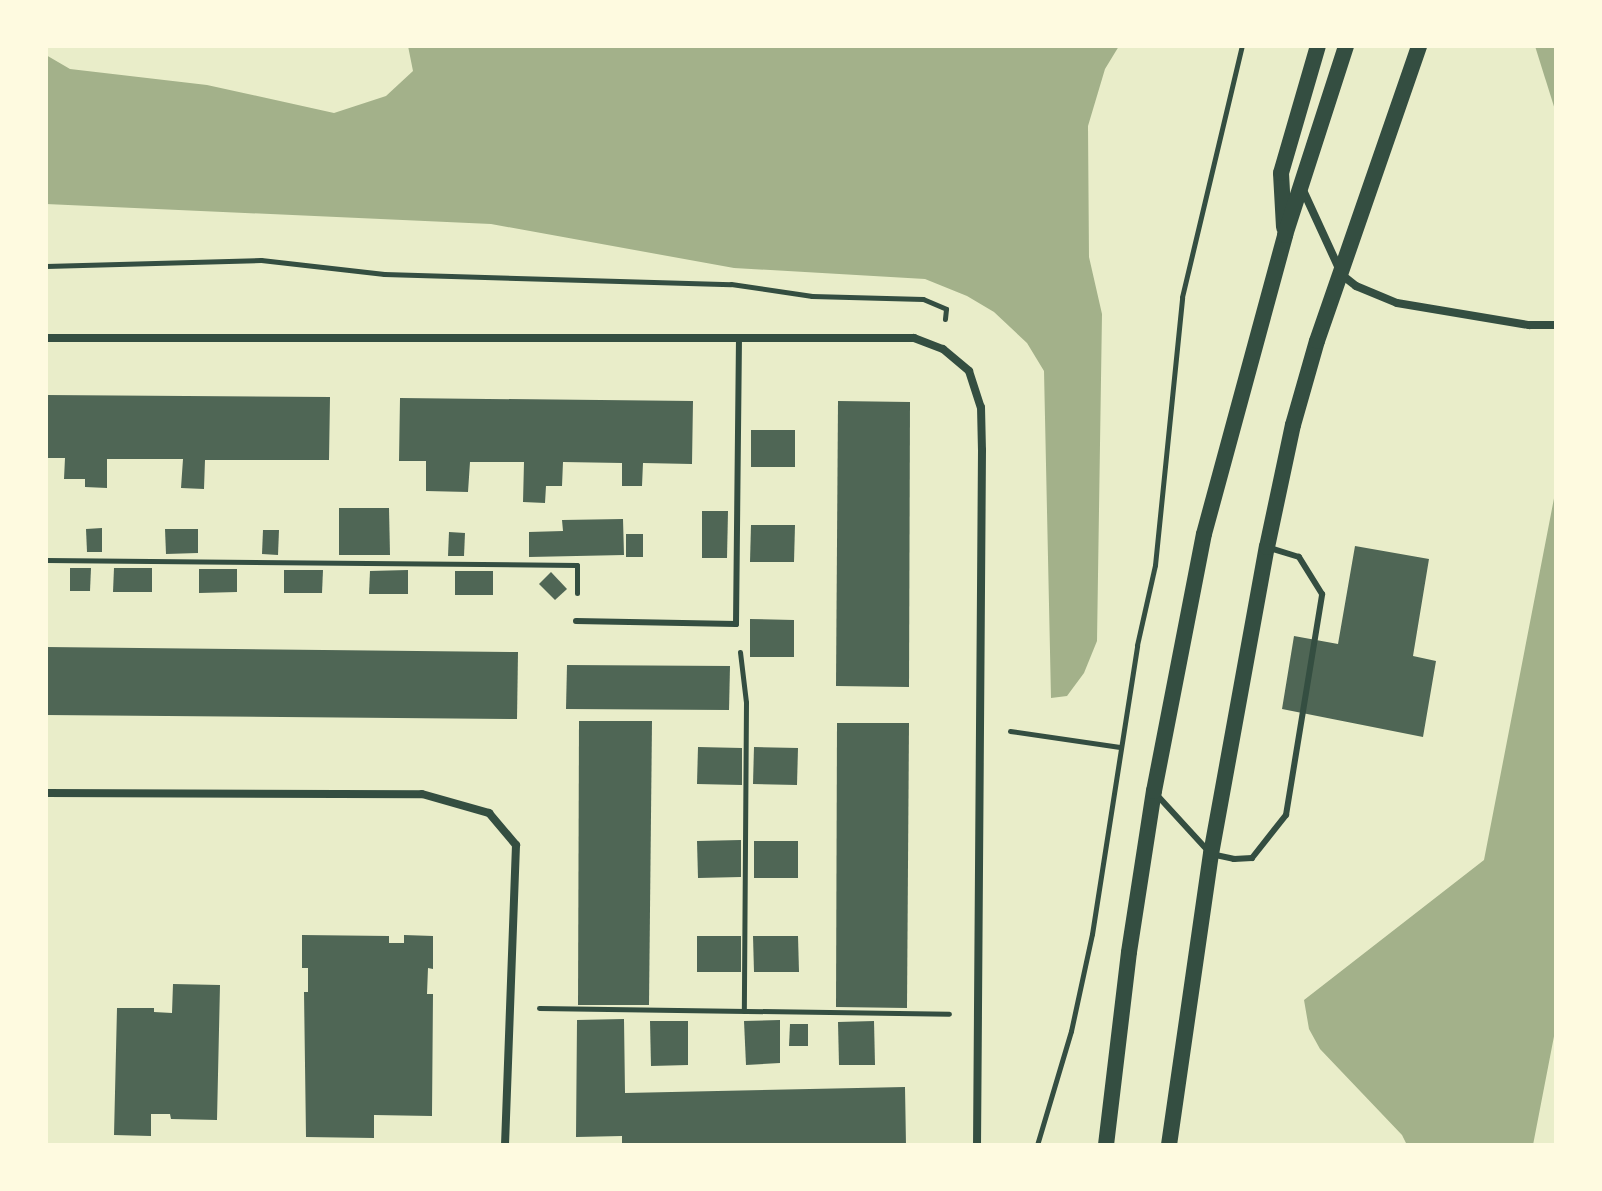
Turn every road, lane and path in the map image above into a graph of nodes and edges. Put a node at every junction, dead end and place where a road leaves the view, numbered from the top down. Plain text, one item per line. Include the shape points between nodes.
1 (1242, 46) edge
2 (1318, 46) edge
3 (1346, 46) edge
4 (1419, 46) edge
5 (1302, 186) junction
6 (1285, 235) junction
7 (46, 266) edge
8 (1342, 275) junction
9 (1556, 325) edge
10 (46, 338) edge
11 (739, 338) junction
12 (943, 349) junction
13 (1267, 547) junction
14 (46, 560) edge
15 (576, 621) joint
16 (736, 624) junction
17 (981, 727) junction
18 (1120, 747) junction
19 (1154, 791) junction
20 (46, 793) edge
21 (1211, 854) junction
22 (510, 1008) junction
23 (744, 1011) junction
24 (978, 1015) junction
25 (505, 1145) edge
26 (977, 1145) edge
27 (1037, 1145) edge
28 (1106, 1145) edge
29 (1169, 1145) edge

1 - 18 path via 1182,297 1155,565
2 - 6 main road via 1281,173
3 - 5 main road
4 - 8 main road
5 - 6 main road
5 - 8 street
6 - 19 main road via 1204,534
7 - 12 path via 261,260 384,274 731,284 812,296 923,299 946,309
8 - 9 street via 1397,303
8 - 13 main road via 1307,369
10 - 11 street
11 - 12 street via 914,338
11 - 16 lane
12 - 17 street via 969,371 981,407
13 - 21 main road
13 - 21 lane via 1299,557 1322,594 1286,815 1252,858
14 - 15 path via 577,565
15 - 16 lane
16 - 23 path via 746,702
17 - 18 path
17 - 24 street
18 - 27 path via 1092,934 1071,1031
19 - 21 lane
19 - 28 main road
20 - 22 street via 422,794 489,813 516,845
21 - 29 main road
22 - 23 path
22 - 25 street
23 - 24 path
24 - 26 street

